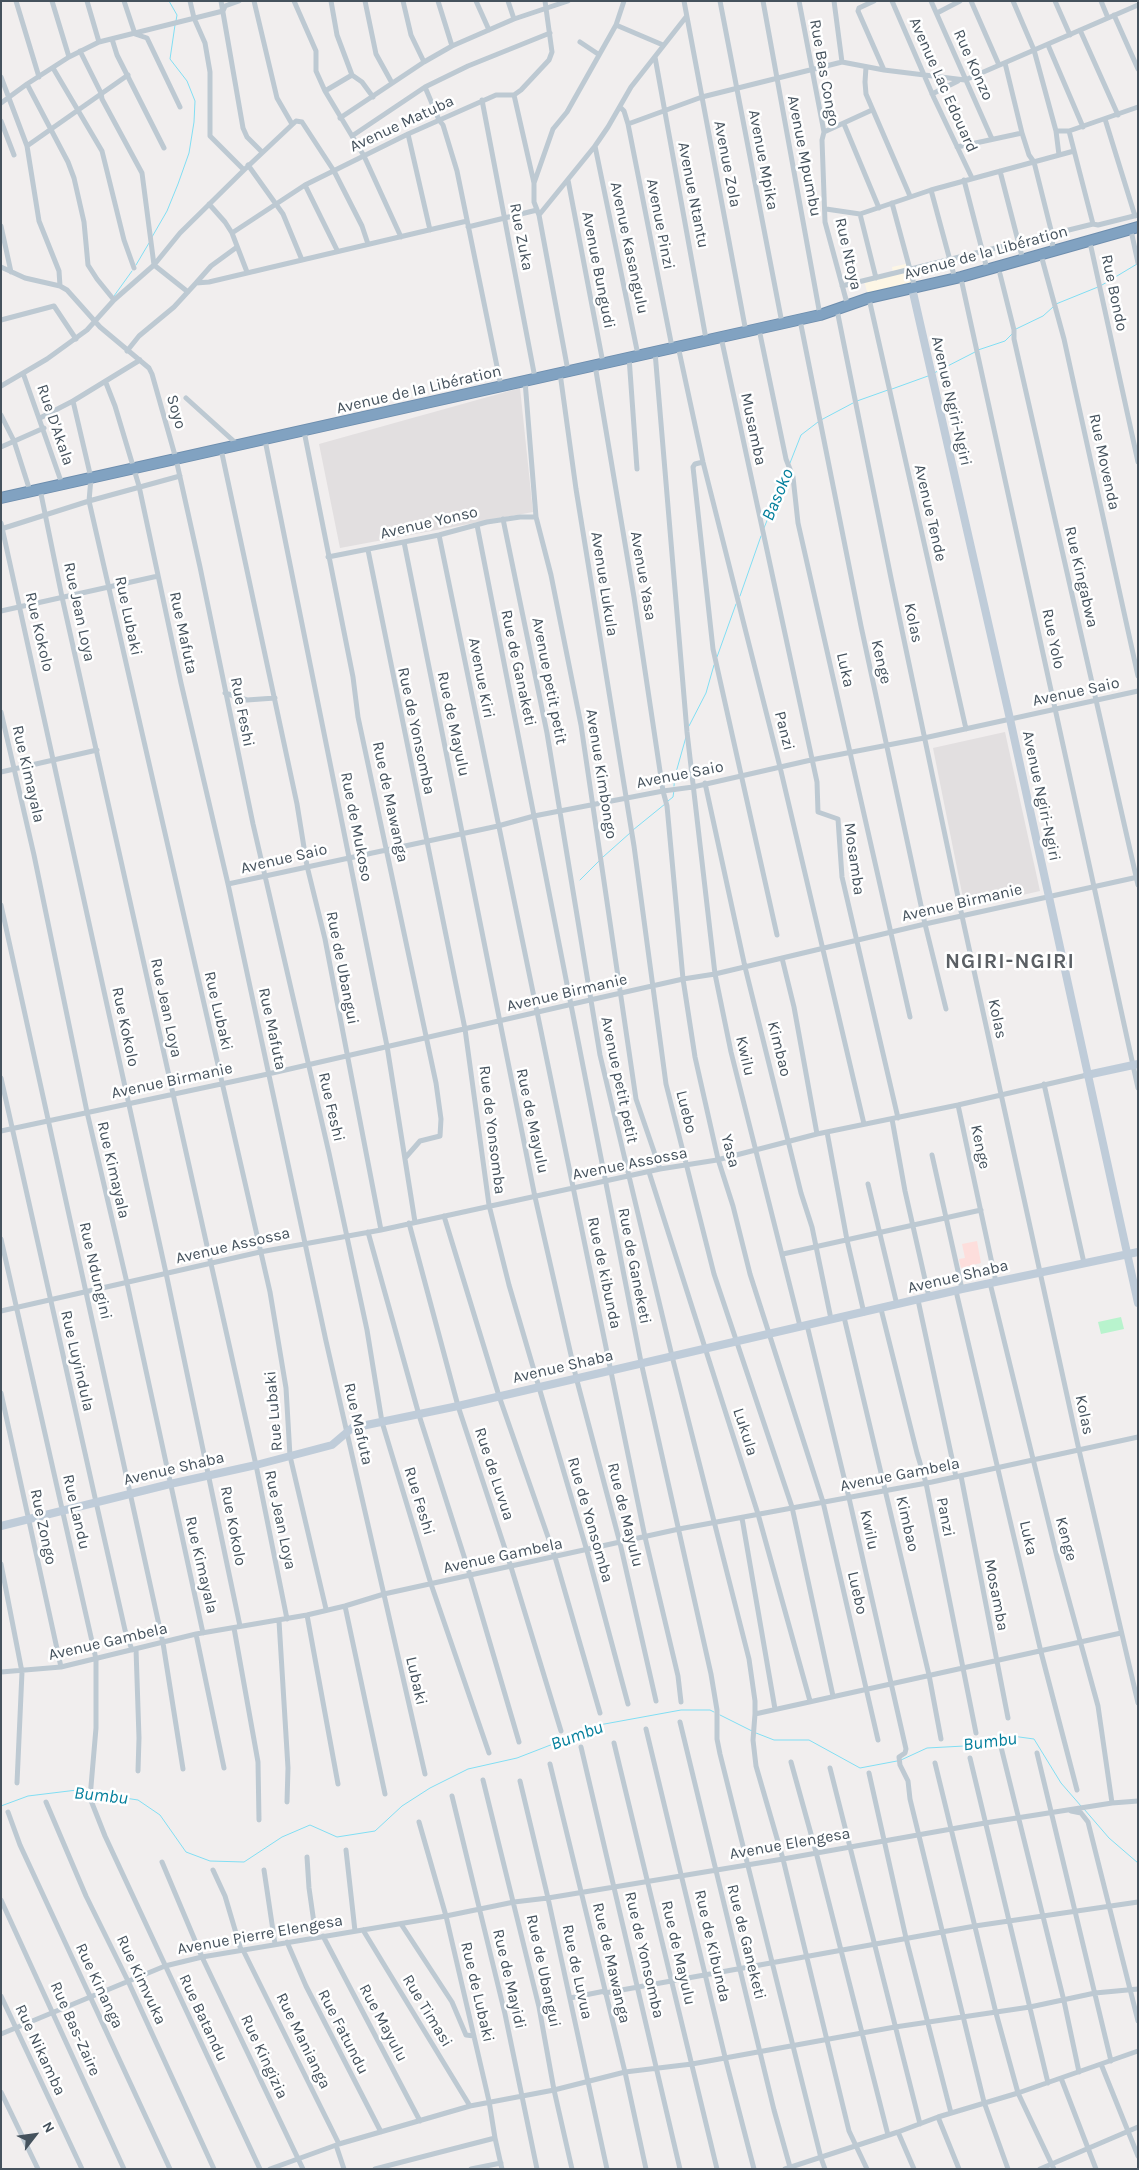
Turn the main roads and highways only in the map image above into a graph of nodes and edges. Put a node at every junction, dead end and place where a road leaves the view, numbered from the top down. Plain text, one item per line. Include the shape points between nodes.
1 (1136, 232) edge
2 (1042, 258) junction
3 (959, 281) junction
4 (913, 290) junction
5 (844, 308) junction
6 (1, 498) edge

1 - 2 highway, Avenue de la Libération
1 - 2 highway, Avenue de la Libération via 1053,252
2 - 3 highway, Avenue de la Libération via 1023,260
2 - 3 highway, Avenue de la Libération via 1000,274
3 - 4 highway, Avenue de la Libération
4 - 5 highway, Avenue de la Libération
4 - 5 highway, Avenue de la Libération
5 - 6 highway, Avenue de la Libération

